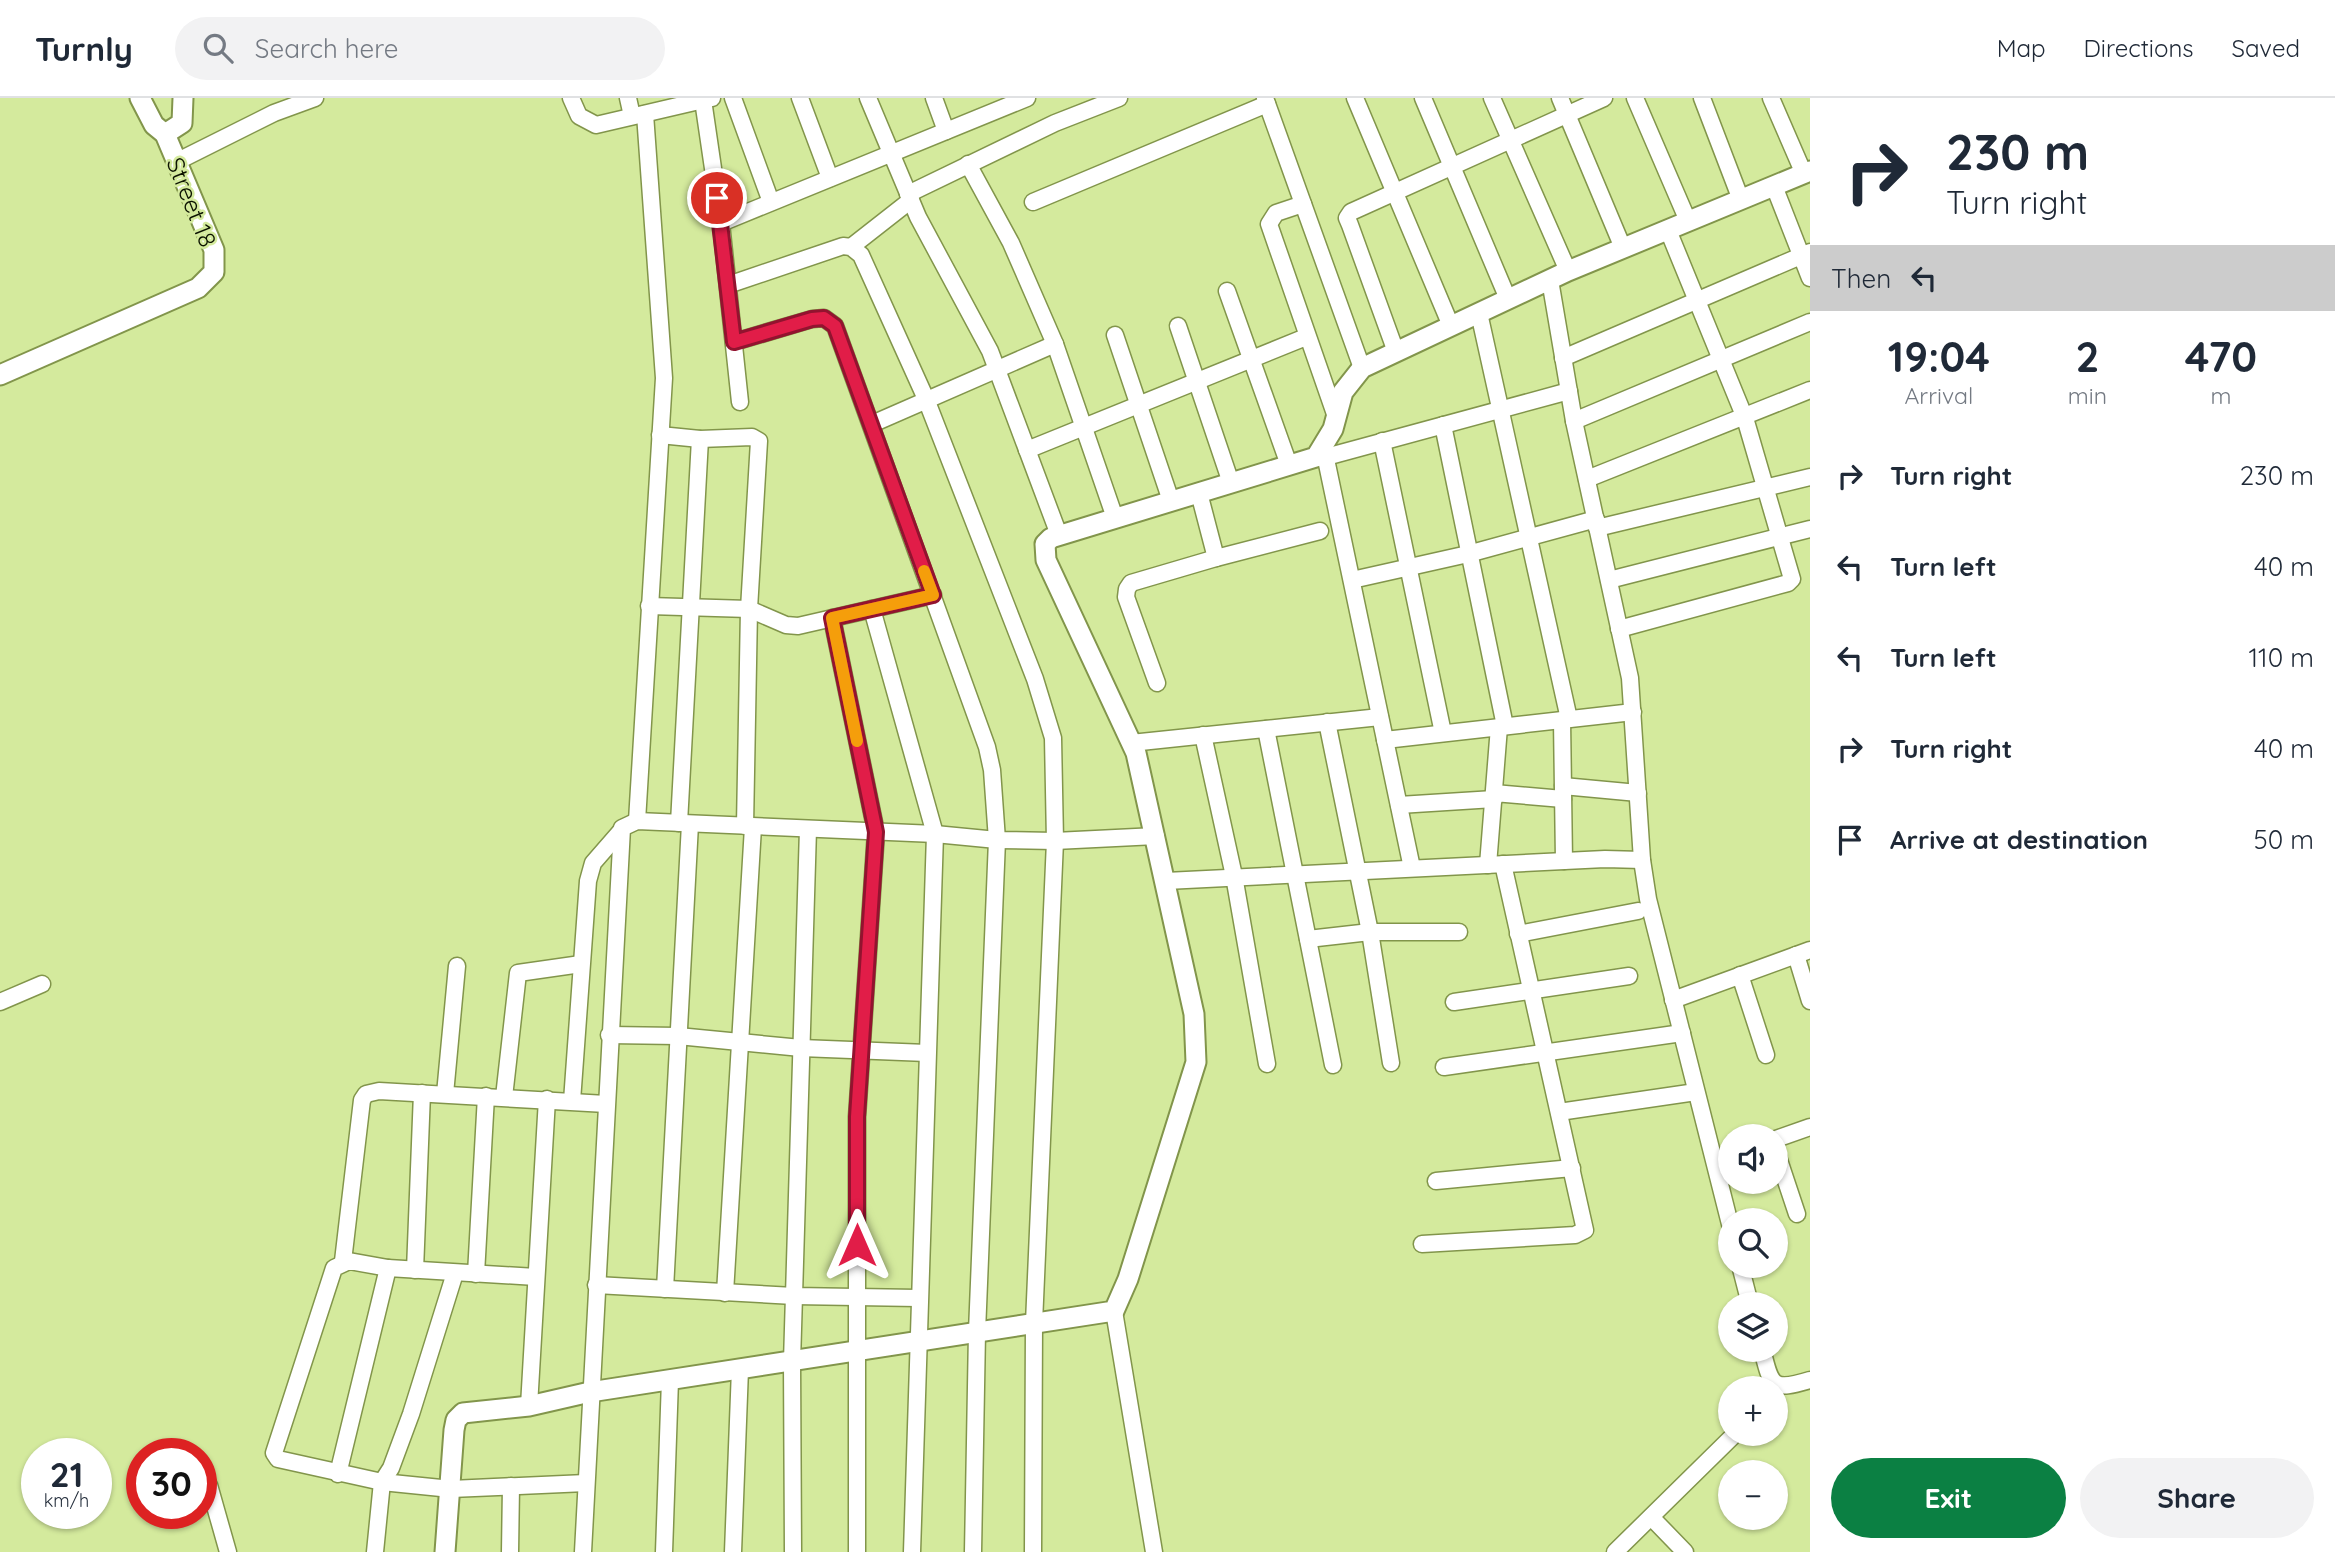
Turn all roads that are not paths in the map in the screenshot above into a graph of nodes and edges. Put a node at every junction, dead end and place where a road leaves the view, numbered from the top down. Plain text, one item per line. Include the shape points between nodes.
1 (139, 98) edge
2 (183, 98) edge
3 (315, 98) edge
4 (571, 98) edge
5 (628, 98) edge
6 (733, 98) edge
7 (800, 98) edge
8 (868, 98) edge
9 (934, 98) edge
10 (1027, 98) edge
11 (1119, 98) edge
12 (1355, 98) edge
13 (1423, 98) edge
14 (1492, 98) edge
15 (1560, 98) edge
16 (1604, 98) edge
17 (1635, 98) edge
18 (1702, 98) edge
19 (1771, 98) edge
20 (698, 100) edge
21 (1266, 101) edge
22 (999, 103) edge
23 (271, 106) edge
24 (1567, 114) junction
25 (639, 115) junction
26 (946, 131) junction
27 (165, 134) junction
28 (1511, 140) junction
29 (891, 153) junction
30 (176, 162) junction
31 (968, 164) junction
32 (1453, 166) junction
33 (1807, 172) edge
34 (830, 178) junction
35 (1773, 186) junction
36 (1395, 192) junction
37 (910, 197) junction
38 (1741, 200) junction
39 (771, 202) junction
40 (1033, 202) dead end
41 (1303, 204) junction
42 (1688, 222) junction
43 (721, 223) junction
44 (1668, 230) junction
45 (851, 247) junction
46 (1623, 248) junction
47 (1806, 254) edge
48 (1568, 271) junction
49 (1810, 278) edge
50 (1550, 279) junction
51 (728, 285) junction
52 (1227, 291) dead end
53 (1508, 299) junction
54 (1696, 301) junction
55 (1479, 313) junction
56 (1810, 322) edge
57 (1178, 326) dead end
58 (1451, 326) junction
59 (1115, 335) dead end
60 (1306, 337) junction
61 (734, 342) junction
62 (1055, 344) junction
63 (1396, 352) junction
64 (1563, 358) junction
65 (1251, 359) junction
66 (1720, 359) junction
67 (1362, 368) junction
68 (996, 369) junction
69 (0, 375) edge
70 (1197, 382) junction
71 (1810, 390) edge
72 (1569, 391) junction
73 (926, 399) junction
74 (740, 402) dead end
75 (1139, 405) junction
76 (1502, 409) junction
77 (1336, 417) junction
78 (1745, 418) junction
79 (1574, 421) junction
80 (872, 424) junction
81 (1443, 425) junction
82 (1085, 427) junction
83 (660, 435) junction
84 (700, 439) junction
85 (1382, 441) junction
86 (1027, 450) junction
87 (1325, 451) junction
88 (1289, 465) junction
89 (1810, 477) edge
90 (1587, 480) junction
91 (1231, 483) junction
92 (1766, 489) junction
93 (1199, 493) junction
94 (1171, 502) junction
95 (1115, 519) junction
96 (1597, 524) junction
97 (1810, 529) edge
98 (1320, 531) dead end
99 (1059, 536) junction
100 (1529, 536) junction
101 (1781, 537) junction
102 (1468, 554) junction
103 (1216, 558) junction
104 (1409, 568) junction
105 (1352, 580) junction
106 (1609, 580) junction
107 (933, 595) junction
108 (649, 606) junction
109 (692, 608) junction
110 (872, 609) junction
111 (749, 610) junction
112 (832, 618) junction
113 (1619, 629) junction
114 (1157, 683) dead end
115 (1633, 712) junction
116 (1380, 717) junction
117 (1566, 719) junction
118 (1327, 722) junction
119 (1502, 727) junction
120 (1266, 729) junction
121 (1443, 733) junction
122 (1203, 735) junction
123 (1385, 740) junction
124 (1131, 743) junction
125 (1563, 792) junction
126 (1638, 793) junction
127 (1494, 796) junction
128 (1399, 805) junction
129 (637, 821) junction
130 (684, 824) junction
131 (749, 826) junction
132 (808, 829) junction
133 (620, 832) junction
134 (876, 832) junction
135 (935, 834) junction
136 (1156, 836) junction
137 (997, 840) junction
138 (1055, 841) junction
139 (1642, 860) junction
140 (1564, 861) junction
141 (1496, 864) junction
142 (1412, 867) junction
143 (1358, 870) junction
144 (1296, 872) junction
145 (1234, 876) junction
146 (1166, 881) junction
147 (1638, 911) dead end
148 (1370, 932) junction
149 (1460, 932) dead end
150 (1518, 934) junction
151 (1308, 939) junction
152 (1803, 952) edge
153 (582, 964) junction
154 (457, 966) dead end
155 (1629, 975) dead end
156 (1740, 975) junction
157 (42, 984) dead end
158 (1530, 989) junction
159 (1673, 1000) junction
160 (0, 1002) edge
161 (1454, 1002) dead end
162 (1810, 1002) edge
163 (1682, 1033) junction
164 (609, 1035) junction
165 (678, 1036) junction
166 (740, 1042) junction
167 (801, 1048) junction
168 (861, 1049) junction
169 (927, 1052) junction
170 (1545, 1053) junction
171 (1766, 1055) dead end
172 (1391, 1063) dead end
173 (1267, 1064) dead end
174 (1333, 1065) dead end
175 (1444, 1067) dead end
176 (1696, 1092) junction
177 (422, 1093) junction
178 (445, 1094) junction
179 (486, 1096) junction
180 (504, 1097) junction
181 (547, 1099) junction
182 (572, 1101) junction
183 (606, 1104) junction
184 (1559, 1112) junction
185 (1810, 1127) edge
186 (1788, 1135) edge
187 (1718, 1160) edge
188 (1714, 1161) junction
189 (1572, 1168) junction
190 (1436, 1181) dead end
191 (1788, 1187) edge
192 (1726, 1208) edge
193 (1797, 1214) dead end
194 (1422, 1244) dead end
195 (343, 1261) junction
196 (387, 1268) junction
197 (415, 1270) junction
198 (455, 1273) junction
199 (475, 1274) junction
200 (536, 1277) junction
201 (596, 1285) junction
202 (665, 1289) junction
203 (725, 1293) junction
204 (794, 1296) junction
205 (857, 1296) junction
206 (918, 1298) junction
207 (1114, 1311) junction
208 (1034, 1323) junction
209 (977, 1332) junction
210 (916, 1342) junction
211 (857, 1351) junction
212 (792, 1362) junction
213 (740, 1369) junction
214 (670, 1380) junction
215 (1810, 1380) edge
216 (1788, 1387) edge
217 (590, 1392) junction
218 (529, 1406) junction
219 (1723, 1446) edge
220 (338, 1474) junction
221 (382, 1482) junction
222 (586, 1483) junction
223 (511, 1486) junction
224 (451, 1489) junction
225 (217, 1513) edge
226 (1651, 1517) junction
227 (228, 1552) edge
228 (375, 1552) edge
229 (445, 1552) edge
230 (510, 1552) edge
231 (583, 1552) edge
232 (664, 1552) edge
233 (733, 1552) edge
234 (793, 1552) edge
235 (857, 1552) edge
236 (912, 1552) edge
237 (973, 1552) edge
238 (1033, 1552) edge
239 (1154, 1552) edge
240 (1615, 1552) edge
241 (1685, 1552) edge

1 - 27 street, Street 18 via 154,125
2 - 27 street, Street 18 via 182,123
3 - 23 street
4 - 25 street via 579,116 596,125
5 - 25 street
6 - 39 street
7 - 34 street
8 - 29 street
9 - 26 street
10 - 22 street
11 - 31 street
12 - 36 street
13 - 32 street
14 - 28 street
15 - 24 street
16 - 24 street
17 - 42 street
18 - 38 street
19 - 33 street
20 - 25 street
20 - 43 street
21 - 40 street
21 - 41 street
22 - 26 street
23 - 30 street
24 - 28 street
24 - 46 street
25 - 83 street via 664,378
26 - 29 street
27 - 30 street, Street 18
28 - 32 street
28 - 48 street
29 - 34 street
29 - 37 street
30 - 69 street, Street 18 via 214,250 214,272 198,288
31 - 37 street
31 - 62 street via 1011,243
32 - 36 street
32 - 53 street
33 - 35 street
34 - 39 street
35 - 38 street
35 - 47 street
36 - 58 street
36 - 63 street via 1350,212 1348,218
37 - 45 street
37 - 68 street
38 - 42 street
39 - 43 street
41 - 60 street via 1276,213 1269,224
41 - 67 street
42 - 44 street
43 - 51 street
44 - 46 street
44 - 54 street
45 - 51 street
45 - 73 street via 861,255
46 - 48 street
47 - 49 street
47 - 54 street
48 - 50 street
50 - 53 street
50 - 64 street
51 - 61 street
52 - 65 street
53 - 55 street
54 - 64 street
54 - 66 street
55 - 58 street
55 - 76 street
56 - 66 street
57 - 70 street
58 - 63 street
59 - 75 street
60 - 65 street
60 - 77 street
61 - 74 street
61 - 80 street via 812,319 830,320
62 - 68 street
62 - 82 street
63 - 67 street
64 - 72 street
65 - 70 street
65 - 88 street
66 - 78 street
66 - 79 street
67 - 77 street via 1343,392
68 - 73 street
68 - 86 street
70 - 75 street
70 - 91 street
71 - 78 street
72 - 76 street
72 - 79 street
73 - 80 street
73 - 138 street via 1035,679 1053,738
75 - 82 street
75 - 94 street
76 - 81 street
76 - 100 street
77 - 87 street
78 - 90 street
78 - 92 street
79 - 90 street
80 - 107 street
81 - 85 street
81 - 102 street
82 - 86 street
82 - 95 street
83 - 84 street
83 - 108 street
84 - 109 street
84 - 111 street via 752,437 759,441
85 - 87 street
85 - 104 street
86 - 99 street
87 - 88 street
87 - 105 street
88 - 91 street
89 - 92 street
90 - 96 street
91 - 93 street
92 - 96 street
92 - 101 street
93 - 94 street
93 - 103 street
94 - 95 street
95 - 99 street
96 - 100 street
96 - 106 street
97 - 101 street
98 - 103 street
99 - 124 street via 1045,544 1044,552
100 - 102 street
100 - 117 street
101 - 106 street
101 - 113 street via 1792,573 1788,583
102 - 104 street
102 - 119 street
103 - 114 street via 1131,583 1126,589
104 - 105 street
104 - 121 street
105 - 116 street
106 - 113 street
107 - 110 street
107 - 137 street via 987,747
108 - 109 street
108 - 129 street
109 - 111 street
109 - 130 street
110 - 112 street
110 - 135 street
111 - 112 street via 791,626
111 - 131 street
112 - 134 street
113 - 115 street
115 - 117 street
115 - 126 street
116 - 118 street
116 - 123 street
117 - 119 street
117 - 125 street
118 - 120 street
118 - 143 street
119 - 121 street
119 - 127 street
120 - 122 street
120 - 144 street
121 - 123 street
122 - 124 street
122 - 145 street
123 - 128 street
124 - 136 street
125 - 126 street
125 - 127 street
125 - 140 street
126 - 139 street
127 - 128 street
127 - 141 street
128 - 142 street
129 - 130 street
129 - 133 street
130 - 131 street
130 - 165 street
131 - 132 street
131 - 166 street
132 - 134 street
132 - 167 street
133 - 153 street via 589,872
133 - 164 street
134 - 135 street
134 - 168 street
135 - 137 street
135 - 169 street
136 - 138 street
136 - 146 street
137 - 138 street
137 - 209 street
138 - 208 street
139 - 140 street
139 - 159 street
140 - 141 street
141 - 142 street
141 - 150 street
142 - 143 street
143 - 144 street
143 - 148 street
144 - 145 street
144 - 151 street
145 - 146 street
145 - 173 street
146 - 207 street via 1194,1014 1196,1062
147 - 150 street
148 - 149 street
148 - 151 street
148 - 172 street
150 - 158 street
151 - 174 street
152 - 156 street
152 - 162 street
153 - 180 street via 518,973
153 - 182 street
154 - 178 street
155 - 158 street
156 - 159 street
156 - 171 street
157 - 160 street
158 - 161 street
158 - 170 street
159 - 163 street
163 - 170 street
163 - 176 street
164 - 165 street
164 - 183 street
165 - 166 street
165 - 202 street
166 - 167 street
166 - 203 street
167 - 168 street
167 - 204 street
168 - 169 street
168 - 205 street
169 - 206 street
170 - 175 street
170 - 184 street
176 - 184 street
176 - 188 street
177 - 178 street
177 - 195 street via 372,1092 362,1100
177 - 197 street
178 - 179 street
179 - 180 street
179 - 199 street
180 - 181 street
181 - 182 street
181 - 200 street
182 - 183 street
183 - 201 street
184 - 189 street
185 - 186 street
187 - 188 street
188 - 192 street
189 - 190 street
189 - 194 street via 1585,1225 1582,1234
191 - 193 street
195 - 196 street
195 - 220 street via 334,1268 273,1449 278,1459
196 - 197 street
196 - 220 street
197 - 198 street
198 - 199 street
198 - 221 street via 411,1414
199 - 200 street
200 - 218 street
201 - 202 street
201 - 217 street
202 - 203 street
203 - 204 street
204 - 205 street
204 - 212 street
205 - 206 street
205 - 211 street
206 - 210 street
207 - 208 street
207 - 239 street
208 - 209 street
208 - 238 street
209 - 210 street
209 - 237 street
210 - 211 street
210 - 236 street
211 - 212 street
211 - 235 street
212 - 213 street
212 - 234 street
213 - 214 street
213 - 233 street
214 - 217 street
214 - 232 street
215 - 216 street
217 - 218 street
217 - 222 street
218 - 224 street via 463,1413 456,1420
219 - 226 street
220 - 221 street
221 - 224 street
221 - 228 street
222 - 223 street
222 - 231 street
223 - 224 street
223 - 230 street
224 - 229 street
225 - 227 street
226 - 240 street
226 - 241 street

